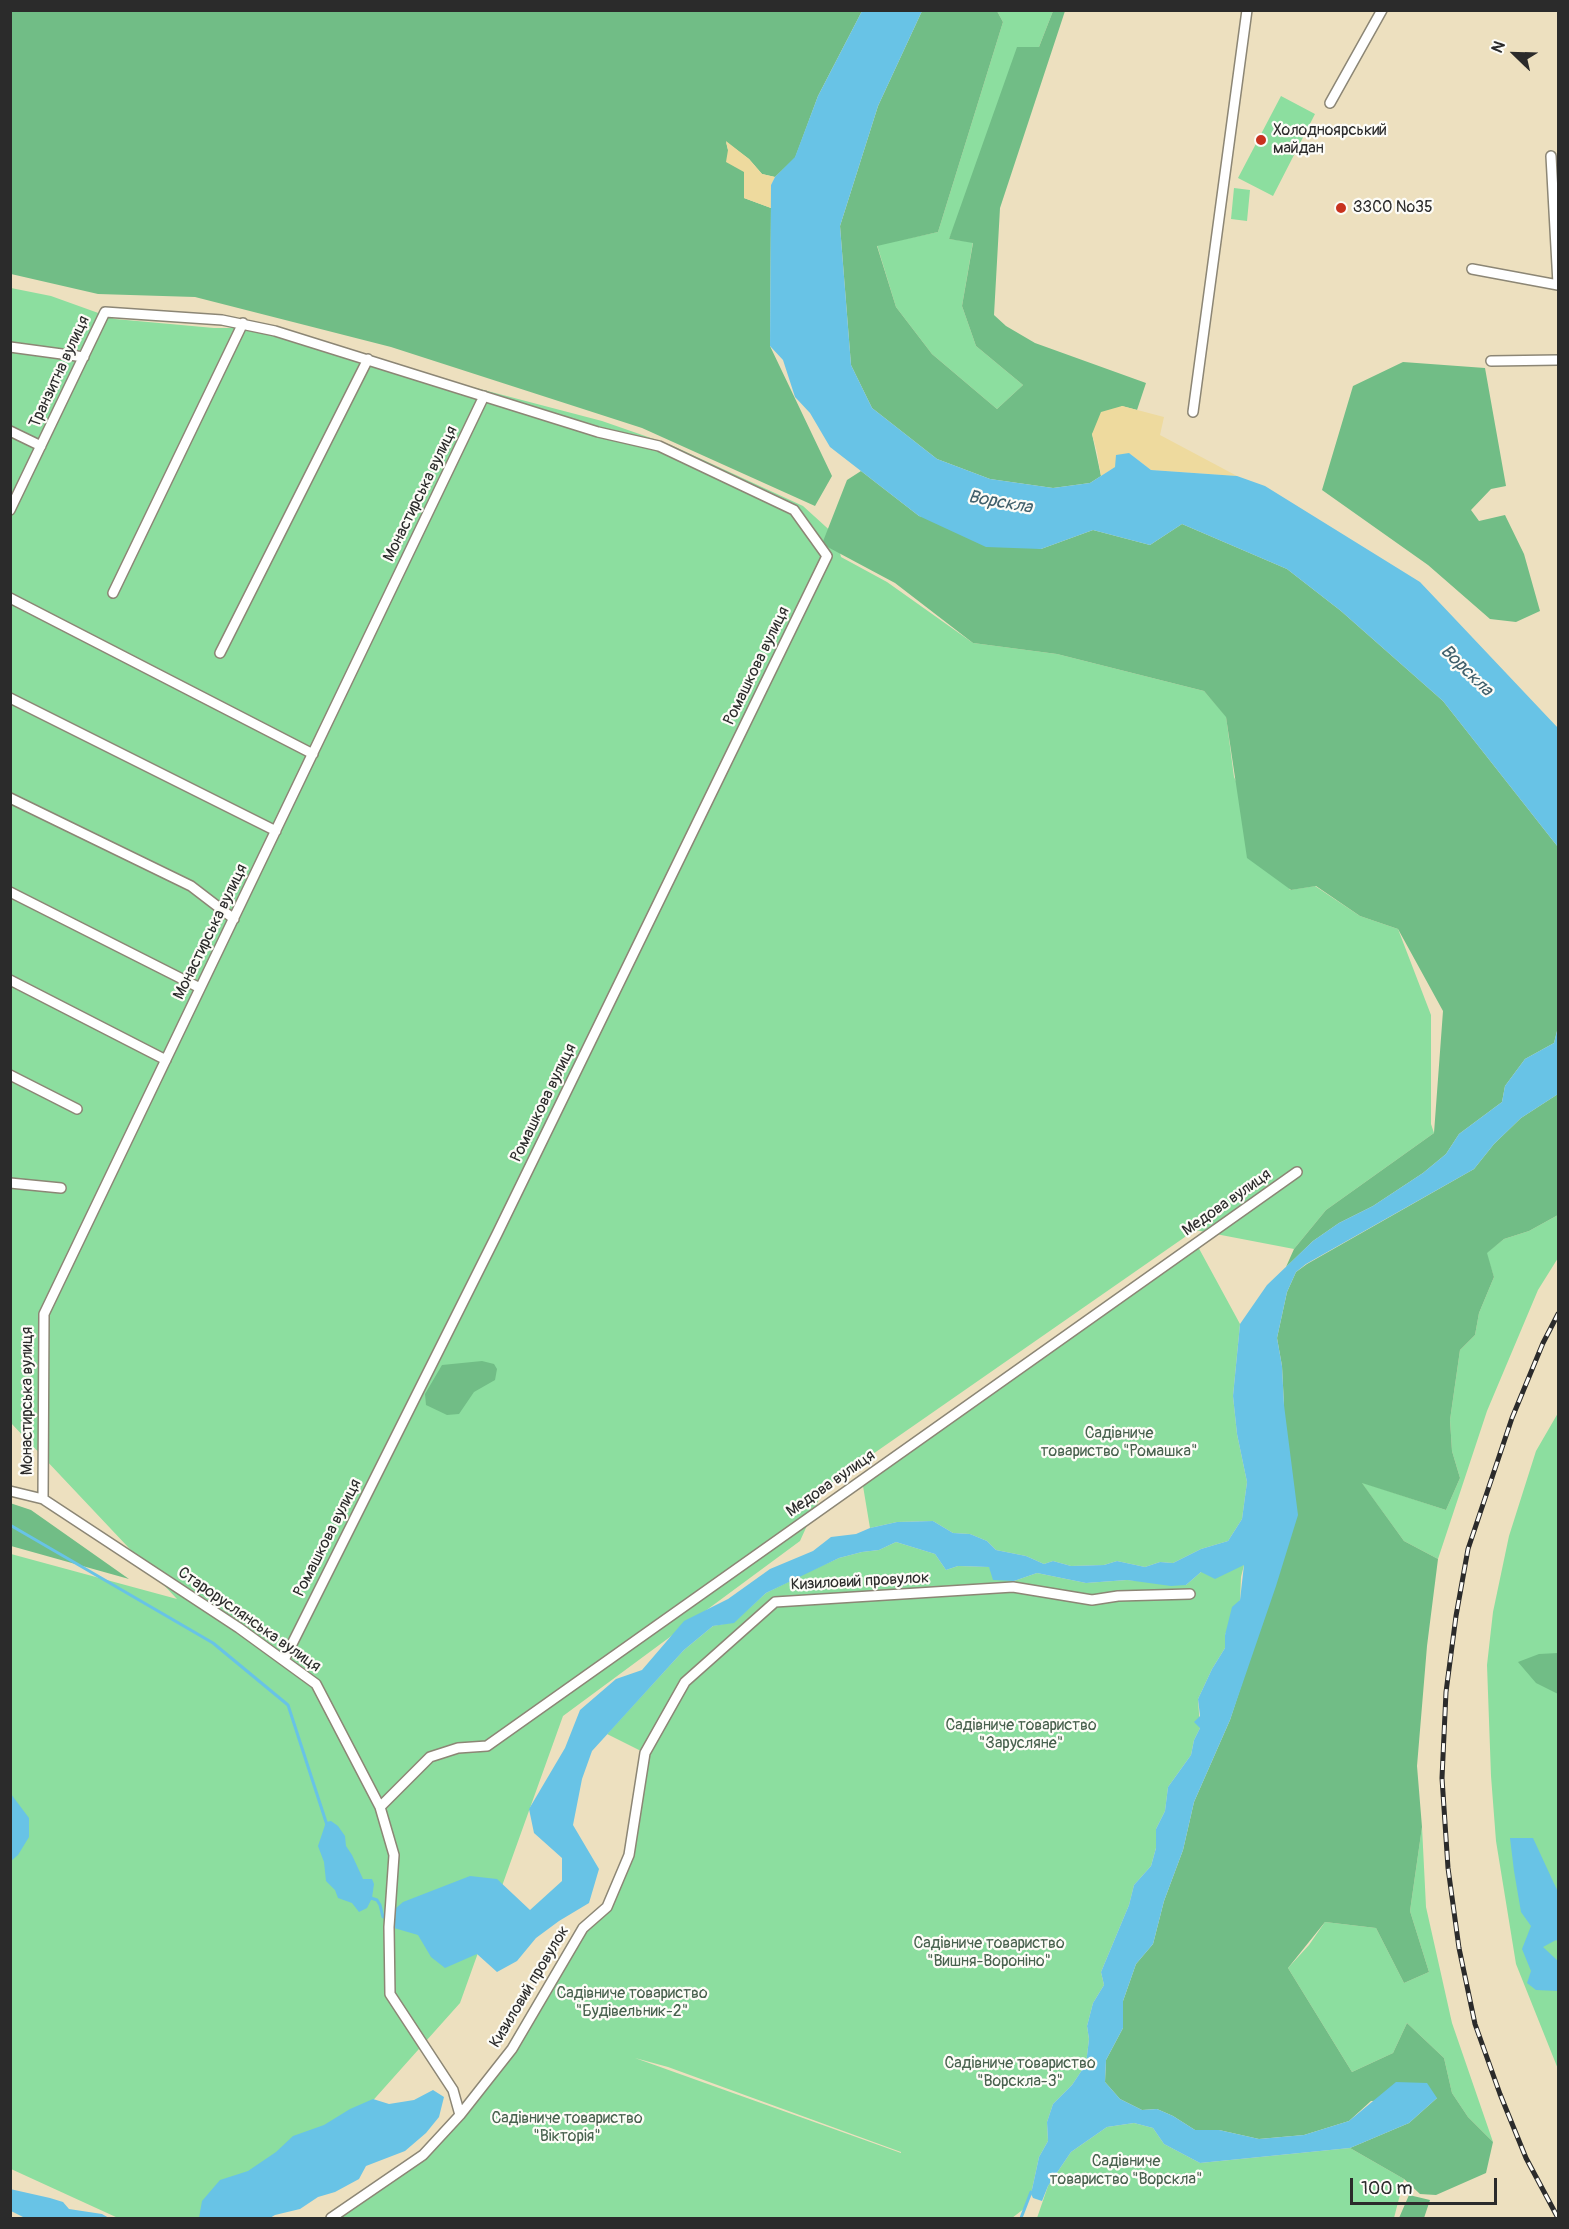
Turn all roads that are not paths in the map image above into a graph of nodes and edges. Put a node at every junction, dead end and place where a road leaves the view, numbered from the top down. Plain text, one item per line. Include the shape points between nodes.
1 (1247, 10) edge
2 (1382, 10) edge
3 (1330, 103) dead end
4 (1551, 156) dead end
5 (1472, 269) dead end
6 (1558, 284) edge
7 (243, 323) junction
8 (10, 346) edge
9 (84, 357) junction
10 (368, 359) junction
11 (1558, 360) edge
12 (1491, 361) dead end
13 (484, 396) junction
14 (1193, 412) dead end
15 (10, 431) edge
16 (41, 446) junction
17 (10, 510) edge
18 (113, 593) dead end
19 (10, 598) edge
20 (220, 653) dead end
21 (10, 698) edge
22 (313, 754) junction
23 (10, 798) edge
24 (276, 831) junction
25 (10, 892) edge
26 (234, 919) junction
27 (10, 980) edge
28 (200, 988) junction
29 (166, 1060) junction
30 (10, 1075) edge
31 (77, 1109) dead end
32 (1297, 1172) dead end
33 (10, 1183) edge
34 (61, 1188) dead end
35 (10, 1491) edge
36 (43, 1499) junction
37 (1190, 1594) dead end
38 (284, 1660) junction
39 (380, 1807) junction
40 (460, 2115) junction
41 (332, 2218) edge

1 - 14 street
2 - 3 street
4 - 6 street
5 - 6 street
7 - 9 street, Транзитна вулиця via 105,312
7 - 10 street
7 - 18 street
8 - 9 street
9 - 16 street, Транзитна вулиця
10 - 13 street
10 - 20 street
11 - 12 street
13 - 22 street, Монастирська вулиця
13 - 38 street, Ромашкова вулиця via 670,451 794,510 827,556 497,1234
15 - 16 street
16 - 17 street, Транзитна вулиця
19 - 22 street
21 - 24 street
22 - 24 street, Монастирська вулиця
23 - 26 street via 191,886
24 - 26 street, Монастирська вулиця
25 - 28 street
26 - 28 street, Монастирська вулиця
27 - 29 street
28 - 29 street, Монастирська вулиця
29 - 36 street, Монастирська вулиця via 44,1314
30 - 31 street
32 - 39 street, Медова вулиця via 487,1746 458,1748 430,1757
33 - 34 street
35 - 36 street, Староруслянська вулиця
36 - 38 street, Староруслянська вулиця
37 - 40 street, Кизиловий провулок via 1092,1600 1013,1587 775,1602 685,1682 645,1753 629,1855 607,1906 583,1928 512,2049
38 - 39 street, Староруслянська вулиця via 316,1684
39 - 40 street, Староруслянська вулиця via 394,1855 390,1994 453,2090
40 - 41 street, Кизиловий провулок via 423,2156

